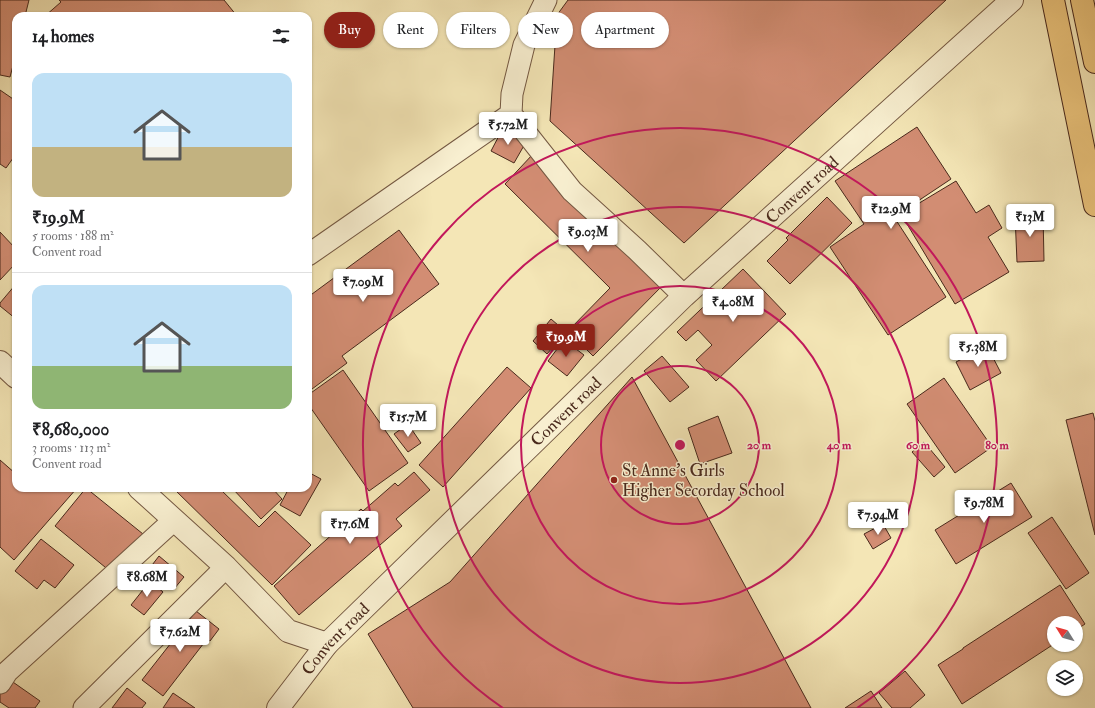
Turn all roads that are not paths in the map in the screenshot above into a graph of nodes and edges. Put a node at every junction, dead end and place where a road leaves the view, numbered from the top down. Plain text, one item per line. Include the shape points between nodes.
1 (546, 0) edge
2 (1012, 0) edge
3 (1053, 0) edge
4 (1082, 0) edge
5 (1095, 62) edge
6 (511, 114) junction
7 (1095, 205) edge
8 (312, 252) edge
9 (684, 296) junction
10 (0, 362) edge
11 (12, 373) edge
12 (143, 492) edge
13 (174, 520) junction
14 (226, 567) junction
15 (327, 644) junction
16 (0, 683) edge
17 (84, 708) edge
18 (278, 708) edge

1 - 6 street via 524,45 512,94
2 - 9 street, Convent road
3 - 7 main road
4 - 5 main road
6 - 8 street
6 - 9 street via 572,191
9 - 15 street, Convent road
10 - 11 street
12 - 13 street
13 - 14 street
13 - 16 street via 7,672
14 - 15 street via 288,631
14 - 17 street
15 - 18 street, Convent road

